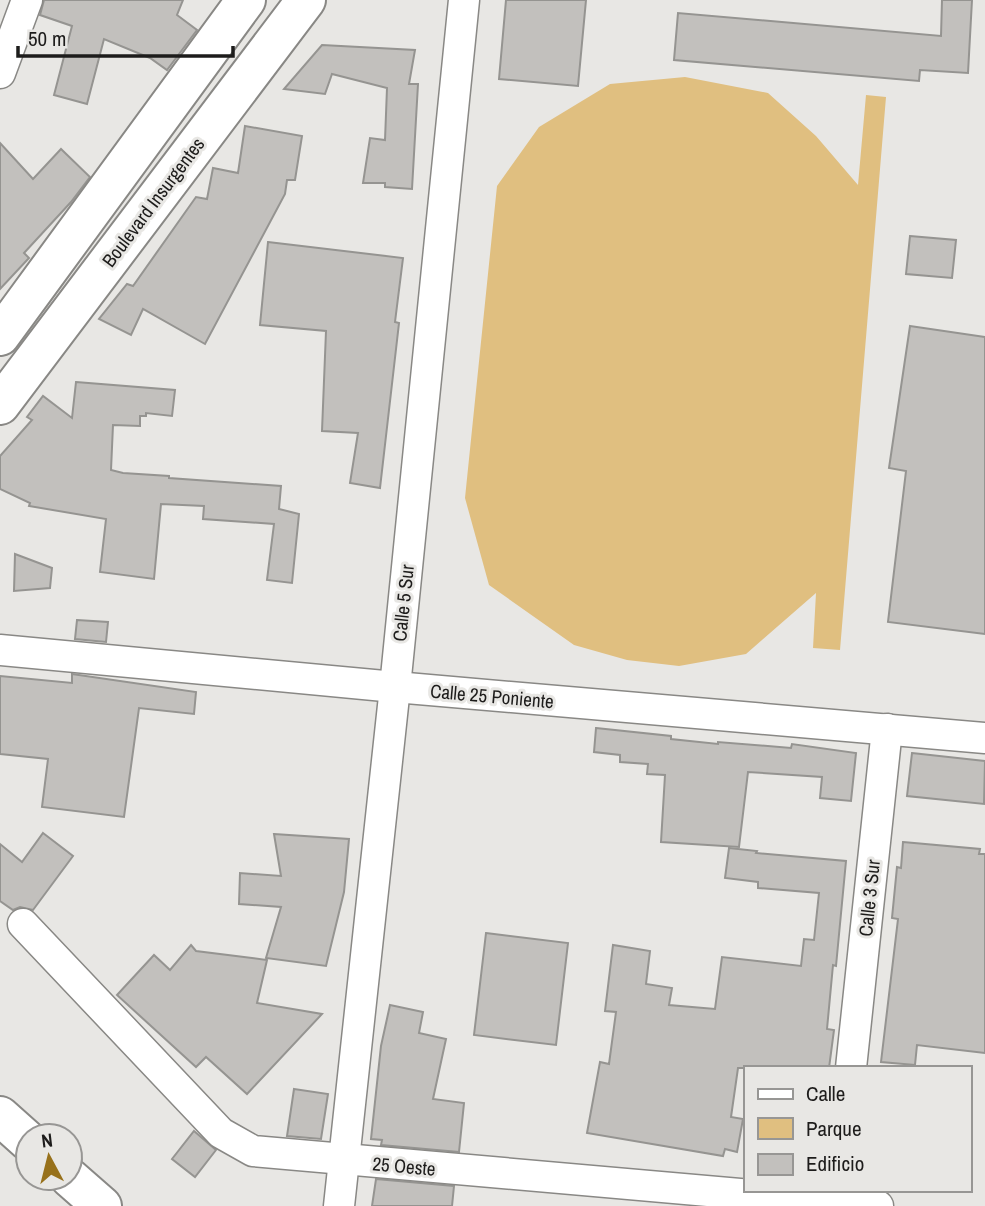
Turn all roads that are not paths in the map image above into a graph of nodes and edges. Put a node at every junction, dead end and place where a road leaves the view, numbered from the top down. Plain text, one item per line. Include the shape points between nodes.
1 (27, 0) edge
2 (246, 0) edge
3 (306, 0) edge
4 (464, 0) edge
5 (0, 73) edge
6 (0, 336) edge
7 (0, 405) edge
8 (0, 650) edge
9 (395, 687) junction
10 (887, 729) junction
11 (985, 738) edge
12 (23, 924) dead end
13 (851, 1066) edge
14 (0, 1116) edge
15 (14, 1128) edge
16 (342, 1160) junction
17 (84, 1190) edge
18 (744, 1192) edge
19 (748, 1192) edge
20 (837, 1199) edge
21 (102, 1206) edge
22 (339, 1206) edge
23 (878, 1206) edge

1 - 5 street
2 - 6 main road
3 - 7 main road, Boulevard Insurgentes
4 - 9 street, Calle 5 Sur
8 - 9 street, Calle 25 Poniente
9 - 10 street, Calle 25 Poniente
9 - 16 street, Calle 5 Sur
10 - 11 street, Calle 25 Poniente
10 - 13 street, Calle 3 Sur
12 - 16 street, 25 Oeste via 221,1133 253,1151
14 - 15 main road
16 - 18 street, 25 Oeste
16 - 22 street, Calle 5 Sur
17 - 21 main road
19 - 20 street, 25 Oeste
20 - 23 street, 25 Oeste

